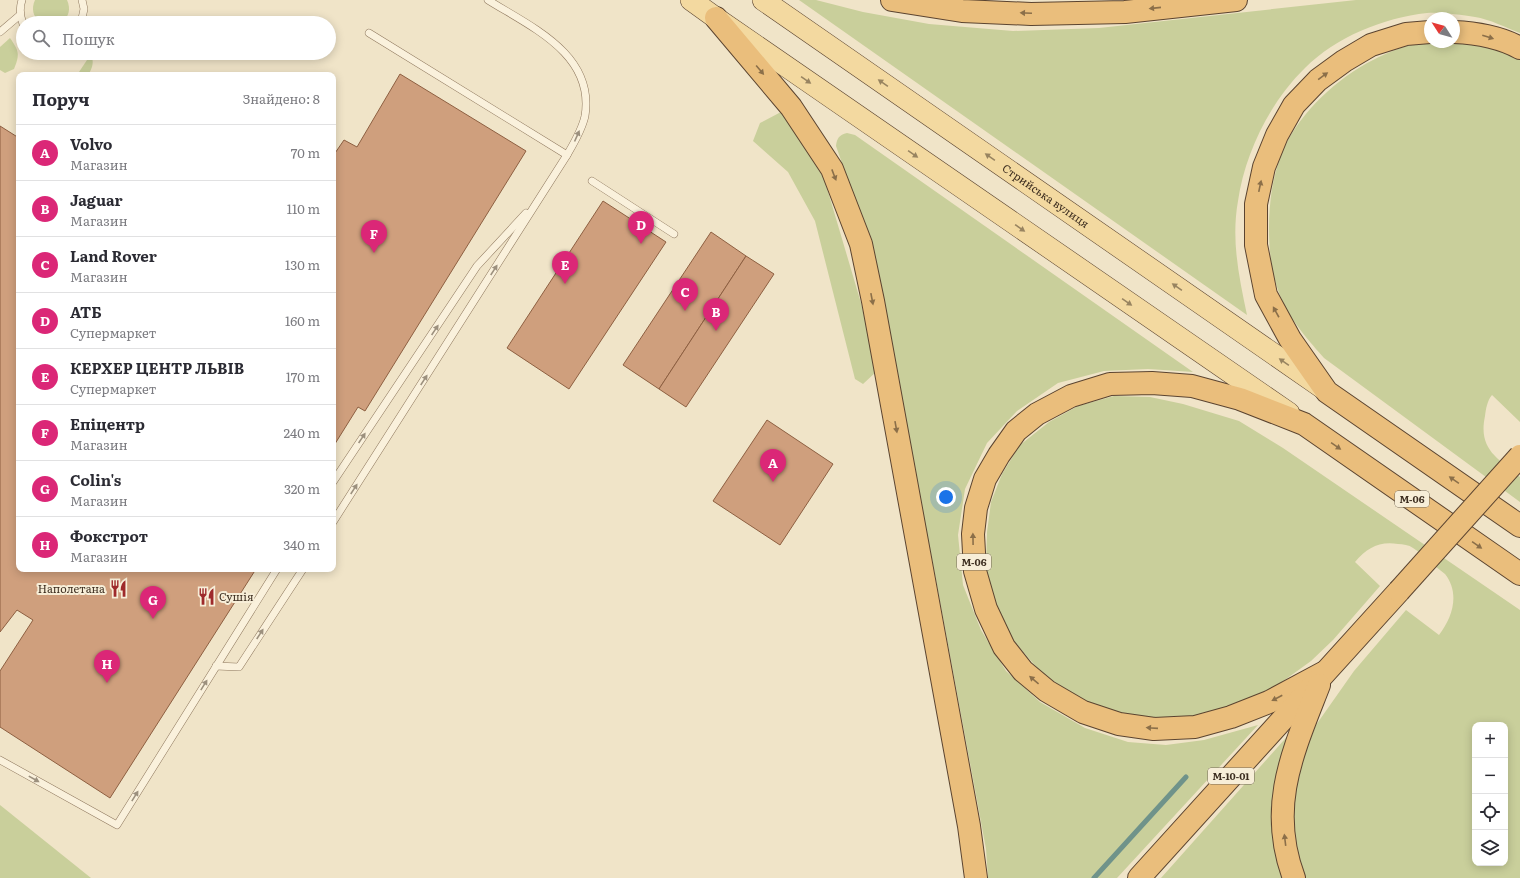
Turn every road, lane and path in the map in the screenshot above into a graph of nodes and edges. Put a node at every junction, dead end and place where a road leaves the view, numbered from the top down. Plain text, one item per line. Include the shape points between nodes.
1 (22, 0) edge
2 (83, 0) edge
3 (488, 0) edge
4 (692, 0) edge
5 (763, 0) edge
6 (892, 0) edge
7 (1236, 0) edge
8 (20, 15) edge
9 (82, 16) edge
10 (16, 18) edge
11 (716, 18) junction
12 (0, 32) edge
13 (1424, 32) edge
14 (1460, 32) edge
15 (369, 33) dead end
16 (1520, 48) edge
17 (567, 155) junction
18 (592, 181) dead end
19 (540, 198) junction
20 (674, 234) dead end
21 (1328, 392) junction
22 (1304, 424) junction
23 (1520, 456) edge
24 (336, 478) edge
25 (336, 517) edge
26 (1520, 526) edge
27 (275, 572) edge
28 (301, 572) edge
29 (1520, 574) edge
30 (216, 666) junction
31 (1323, 673) junction
32 (0, 760) edge
33 (976, 878) edge
34 (1139, 878) edge
35 (1294, 878) edge

1 - 8 lane
2 - 9 lane
17 -> 3 lane via 578,137 585,116 585,94 579,73 568,55 553,41
4 - 11 main road
21 -> 5 main road, Стрийська вулиця
7 -> 6 highway via 1125,12 1031,14 962,11
10 - 12 lane
11 -> 22 main road
11 -> 33 highway via 791,107 832,169 861,244 970,826
21 -> 13 highway via 1290,340 1266,295 1256,245 1256,204 1264,167 1276,134 1294,105 1318,80 1371,46 1406,34
14 -> 16 highway via 1477,33
15 - 17 lane
17 - 19 lane
18 - 20 lane
24 -> 19 lane via 477,266
25 -> 19 lane
26 -> 21 highway
22 -> 29 highway, М-06
31 -> 22 highway, М-06 via 1269,702 1195,727 1154,729 1119,724 1083,712 1047,691 1024,671 1004,647 986,609 975,571 973,534 976,508 985,479 1016,431 1037,414 1071,396 1110,384 1152,383 1192,386 1240,399
23 - 31 highway, М-06, bridge
27 - 30 lane
30 -> 28 lane via 239,667
32 -> 30 lane via 117,826
31 - 34 highway, М-10-01
35 -> 31 highway via 1285,844 1282,818 1284,786 1293,750

